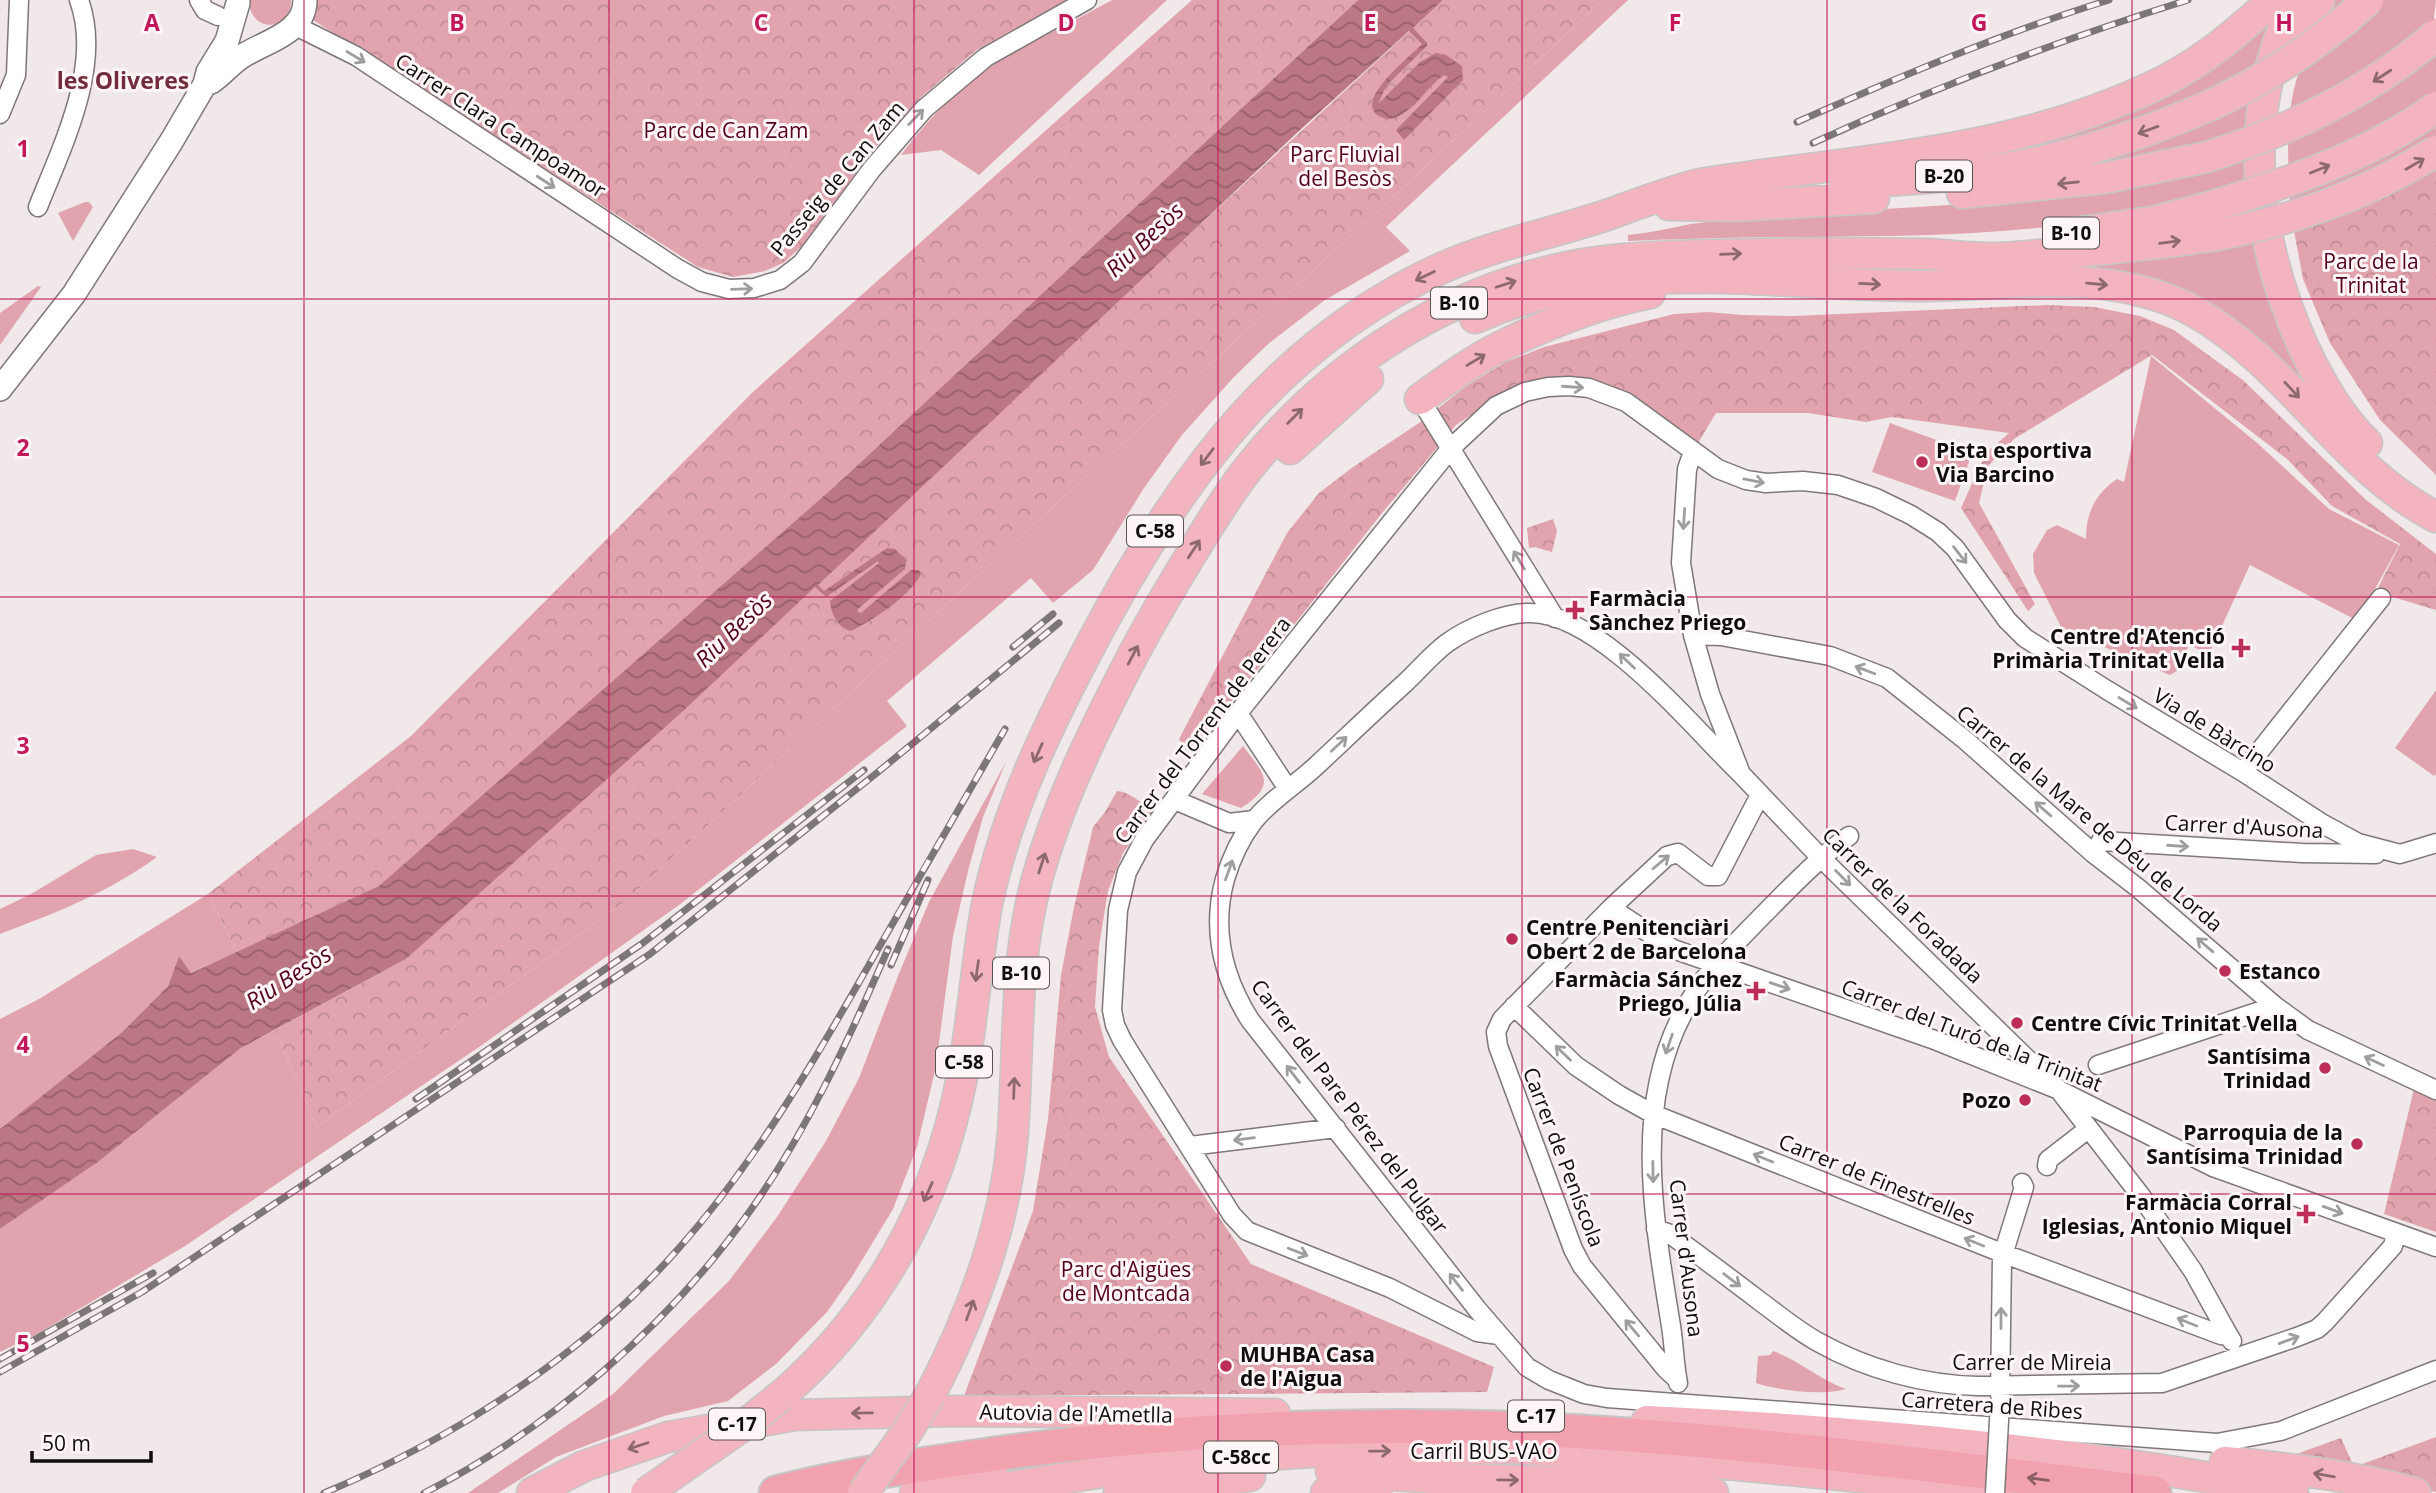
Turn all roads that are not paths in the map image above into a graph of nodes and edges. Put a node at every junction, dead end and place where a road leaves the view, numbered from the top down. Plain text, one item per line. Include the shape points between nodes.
1 (19, 0) edge
2 (79, 0) edge
3 (199, 0) edge
4 (305, 0) edge
5 (1087, 0) edge
6 (2259, 0) edge
7 (2273, 0) edge
8 (2296, 0) edge
9 (2319, 0) edge
10 (2368, 0) edge
11 (238, 1) edge
12 (218, 16) dead end
13 (296, 26) junction
14 (2436, 35) edge
15 (275, 37) junction
16 (205, 84) junction
17 (2143, 92) junction
18 (2436, 107) edge
19 (0, 114) edge
20 (2436, 151) edge
21 (1669, 205) junction
22 (38, 207) dead end
23 (1605, 215) junction
24 (2211, 221) junction
25 (678, 269) joint
26 (1815, 281) junction
27 (0, 389) edge
28 (1420, 399) joint
29 (1451, 448) junction
30 (1693, 452) junction
31 (2398, 472) junction
32 (1221, 507) junction
33 (2436, 508) edge
34 (2436, 517) edge
35 (2381, 598) dead end
36 (1555, 618) junction
37 (1693, 635) junction
38 (1710, 694) junction
39 (1676, 709) junction
40 (1238, 713) junction
41 (2243, 772) junction
42 (1741, 774) junction
43 (1288, 789) junction
44 (1760, 795) junction
45 (1175, 800) junction
46 (1254, 820) junction
47 (1849, 836) dead end
48 (2436, 843) edge
49 (2094, 854) junction
50 (2400, 854) junction
51 (1820, 857) junction
52 (1611, 908) junction
53 (1715, 964) junction
54 (2275, 1006) junction
55 (1508, 1012) junction
56 (2099, 1063) dead end
57 (2059, 1090) junction
58 (2436, 1090) edge
59 (1653, 1114) junction
60 (1336, 1128) junction
61 (2088, 1129) junction
62 (1190, 1146) junction
63 (2046, 1163) dead end
64 (2023, 1185) dead end
65 (1656, 1229) junction
66 (2396, 1233) junction
67 (2436, 1247) edge
68 (2002, 1253) junction
69 (1477, 1309) junction
70 (1465, 1325) junction
71 (1499, 1335) junction
72 (2230, 1336) junction
73 (2238, 1357) junction
74 (2436, 1370) edge
75 (1537, 1374) joint
76 (1677, 1379) junction
77 (2000, 1394) junction
78 (1683, 1404) junction
79 (1634, 1420) junction
80 (1506, 1429) junction
81 (2028, 1453) junction
82 (917, 1479) edge
83 (1450, 1479) junction
84 (532, 1493) edge
85 (646, 1493) edge
86 (776, 1493) edge
87 (812, 1493) edge
88 (863, 1493) edge
89 (972, 1493) edge
90 (1119, 1493) edge
91 (1326, 1493) edge
92 (1713, 1493) edge
93 (1996, 1493) edge
94 (2154, 1493) edge
95 (2293, 1493) edge
96 (2415, 1493) edge

1 - 19 street via 16,75
2 - 22 street via 85,16 86,54 77,105
3 - 12 street via 205,10
4 - 13 street
25 -> 5 street, Passeig de Can Zam via 729,289 754,289 780,280 802,263 923,109 986,57
6 - 17 highway
7 - 17 highway via 2231,38
8 - 31 highway via 2273,58 2261,121 2259,179 2269,247 2292,320 2312,364 2351,425
9 - 31 highway via 2303,28 2284,84 2276,147 2278,207 2295,282 2315,339
10 -> 21 highway, B-20, bridge via 2304,53 2257,82 2211,105 2110,143 2015,166 1933,177 1733,190
11 - 15 street via 249,27
11 - 16 street via 227,41
13 - 15 street
13 -> 25 street, Carrer Clara Campoamor via 356,56
14 -> 21 highway, bridge via 2396,67 2323,111 2207,157 2105,178 1991,191 1738,206
15 - 16 street
16 - 27 street via 96,262
17 - 23 highway via 2017,135 1914,155 1700,184
24 -> 18 highway, bridge via 2390,136
24 -> 20 highway, bridge via 2263,226 2312,211 2392,177
21 - 23 highway, C-58
23 -> 85 highway, C-58, bridge via 1485,251 1371,306 1316,345 1259,397 1184,488 1142,552 1081,664 1010,822 987,908 955,1109 929,1191 899,1253 854,1320 819,1360 747,1423
32 -> 24 highway, B-10 via 1280,431 1347,370 1422,321 1500,286 1583,264 1643,257 1770,252 1993,258 2115,248
28 -> 26 highway via 1501,346 1603,304 1675,290
26 - 32 highway via 1691,276 1614,281 1556,291 1487,313 1428,341 1372,376
26 -> 34 highway via 1916,286 2085,282 2170,301 2241,342 2382,481
28 - 29 street
29 -> 30 street, Via de Bàrcino via 1510,398 1569,386 1626,402
36 -> 29 street
29 - 40 street, Carrer del Torrent de Perera
30 -> 37 street, Carrer de la Foradada via 1687,469 1681,563
30 -> 41 street, Via de Bàrcino via 1746,480 1838,485 1917,519 1955,548 2025,638
31 - 33 highway
88 -> 32 highway, B-10, bridge via 931,1393 964,1326 984,1271 1004,1195 1013,1132 1024,940 1037,880 1063,800 1167,591
35 - 41 street
39 -> 36 street, Carrer del Pare Pérez del Pulgar via 1619,653 1592,634
43 -> 36 street, Carrer del Pare Pérez del Pulgar via 1446,644 1475,626 1509,616 1531,612
37 - 38 street, Carrer de la Foradada
49 -> 37 street, Carrer de la Mare de Déu de Lorda via 1887,678 1830,656
38 - 39 street via 1699,710
38 - 42 street, Carrer de la Foradada
39 - 42 street, Carrer del Pare Pérez del Pulgar
40 - 43 street
40 - 45 street, Carrer del Torrent de Perera
41 - 50 street, Via de Bàrcino via 2334,831
42 - 44 street, Carrer de la Foradada
43 - 46 street, Carrer del Pare Pérez del Pulgar
44 - 51 street, Carrer de la Foradada
52 -> 44 street via 1674,853 1708,876 1718,876
45 - 46 street via 1229,823
45 - 62 street, Carrer del Torrent de Perera via 1139,848 1121,889 1112,1010 1122,1040
60 -> 46 street, Carrer del Pare Pérez del Pulgar via 1251,1020 1229,982 1222,958 1219,916 1225,879
47 - 51 street, Carrer d'Ausona
48 - 50 street
49 -> 50 street, Carrer d'Ausona via 2101,841
54 -> 49 street, Carrer de la Mare de Déu de Lorda
51 - 53 street, Carrer d'Ausona
51 -> 57 street, Carrer de la Foradada
52 - 53 street, Carrer del Turó de la Trinitat via 1668,946
52 - 55 street
53 -> 57 street, Carrer del Turó de la Trinitat via 1931,1039
53 -> 59 street, Carrer d'Ausona via 1675,1029
54 - 56 street
58 -> 54 street, Carrer de la Mare de Déu de Lorda via 2308,1030
59 -> 55 street, Carrer de Finestrelles via 1576,1066
76 -> 55 street, Carrer de Peníscola via 1590,1278 1573,1249 1498,1046 1496,1032
57 - 61 street, Carrer de la Foradada
57 -> 66 street, Carrer del Turó de la Trinitat via 2213,1167
59 -> 65 street, Carrer d'Ausona
68 -> 59 street, Carrer de Finestrelles
60 -> 62 street
69 -> 60 street, Carrer del Pare Pérez del Pulgar
61 - 63 street
61 - 72 street, Carrer de la Foradada via 2193,1271
62 -> 70 street, Carrer del Torrent de Perera via 1232,1215 1247,1231 1391,1289
64 - 68 street
65 - 76 street, Carrer d'Ausona
65 -> 77 street, Carrer de Mireia via 1670,1234 1830,1349 1892,1372
66 - 67 street, Carrer del Turó de la Trinitat
73 -> 66 street, Carrer de Mireia via 2317,1329 2393,1246
72 -> 68 street, Carrer de Finestrelles
77 -> 68 street
69 - 70 street
69 - 71 street, Carrer del Pare Pérez del Pulgar
70 - 71 street, Carrer del Torrent de Perera
71 - 75 street, Carrer del Pare Pérez del Pulgar
72 - 73 street
77 -> 73 street, Carrer de Mireia via 2162,1383
74 - 78 street, Carretera de Ribes via 2281,1432 2217,1443
75 - 78 street, Carretera de Ribes via 1595,1397
76 - 78 street, Carrer de Peníscola
77 - 93 street, bridge
79 - 80 highway
79 - 81 highway, Autovia de l'Ametlla
79 -> 84 highway, Autovia de l'Ametlla / C-17 via 1465,1413 954,1411 796,1415 668,1437 584,1466
80 - 82 highway via 1379,1427 1121,1439
94 -> 80 highway via 1782,1449
81 - 95 highway
96 -> 81 highway via 2247,1464 2129,1453
82 - 86 highway via 850,1476
82 - 87 highway
83 - 90 highway via 1359,1471 1302,1472
83 - 91 highway
83 -> 92 highway
89 -> 93 highway, Carril BUS-VAO / C-58cc via 1122,1469 1229,1458 1502,1448 1717,1462

